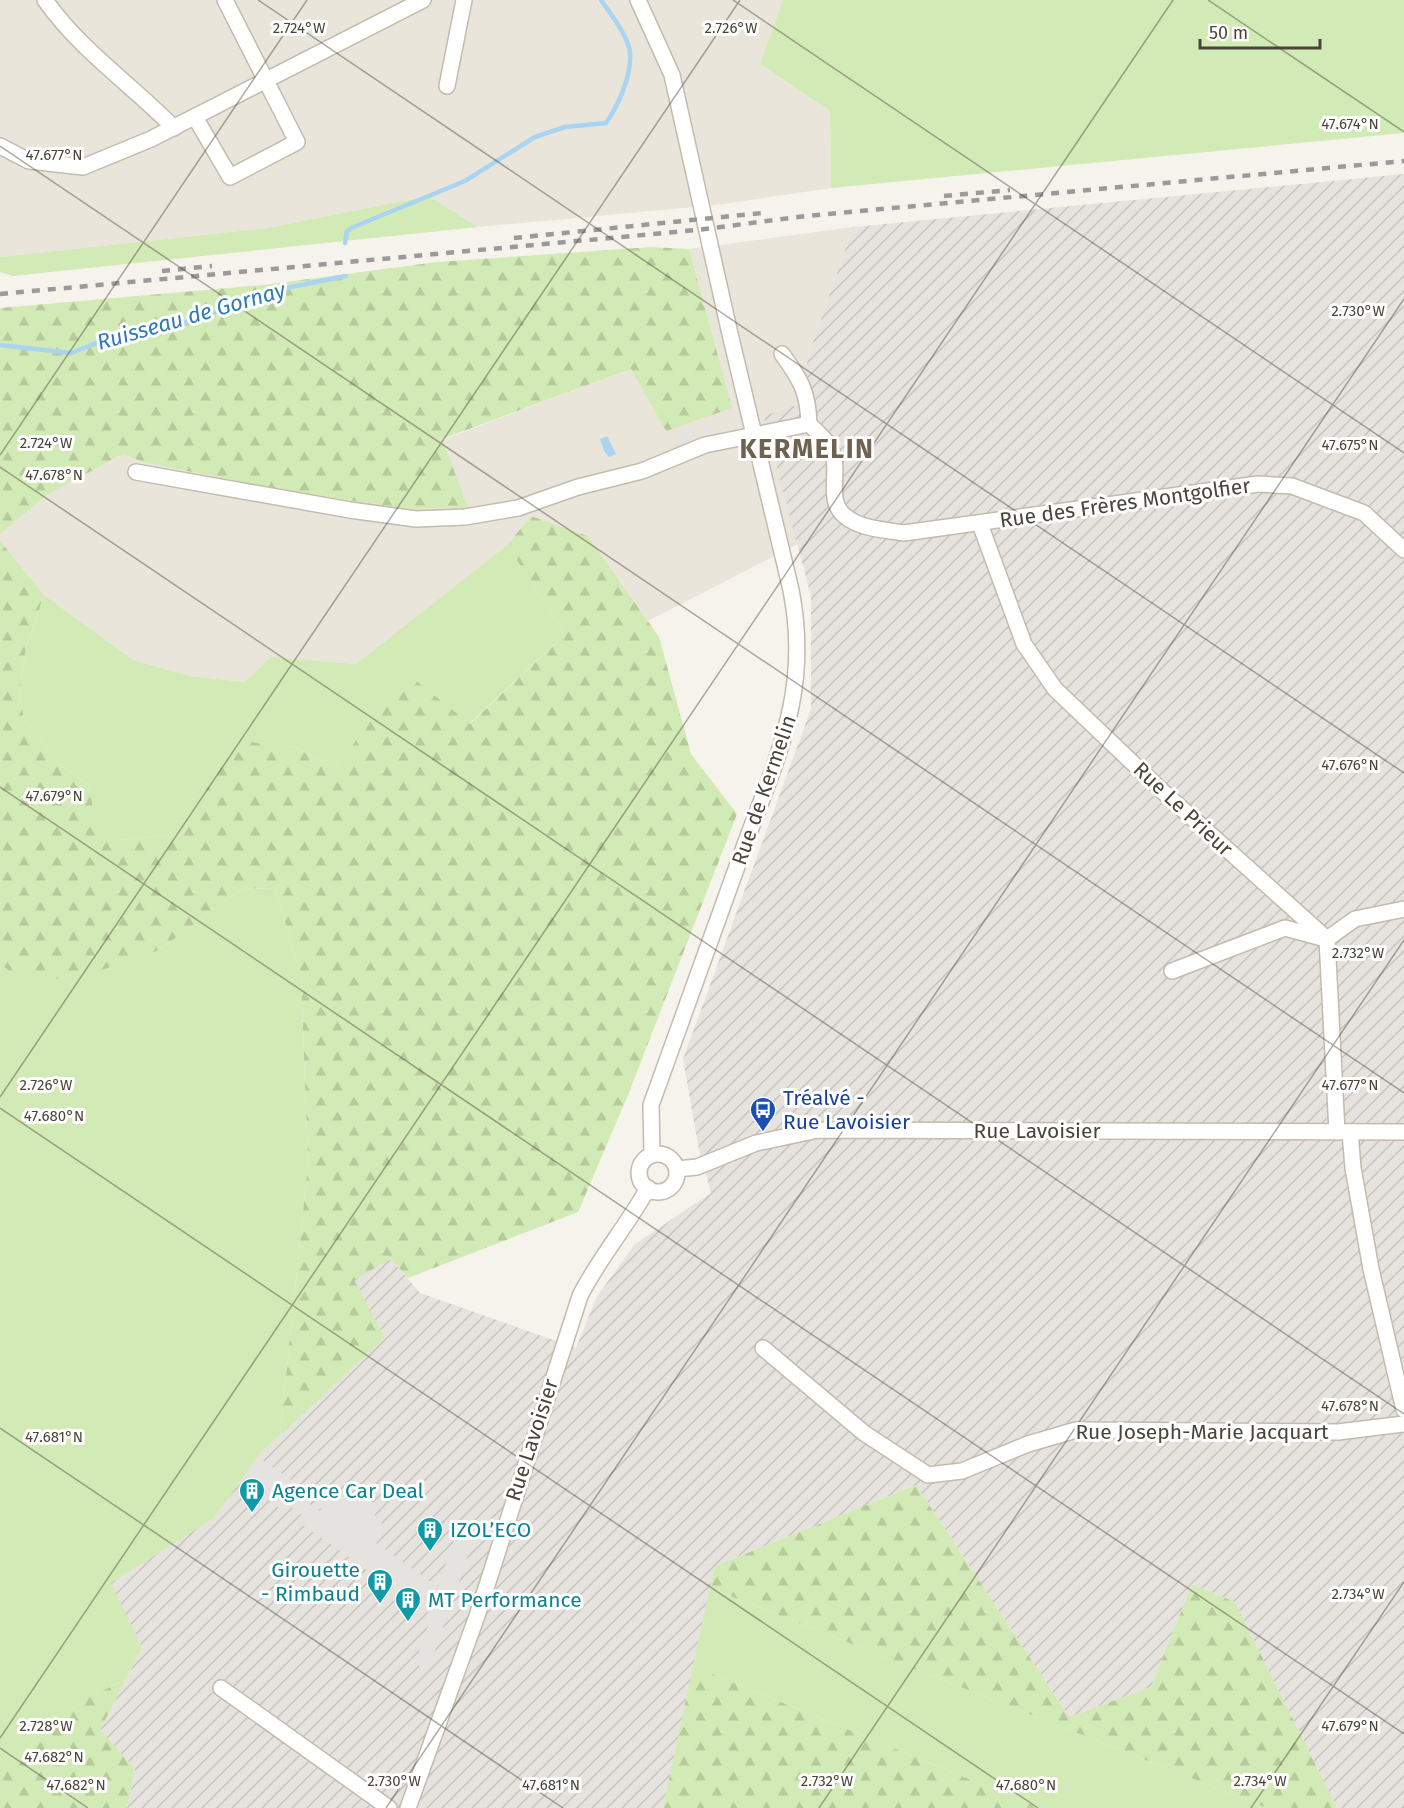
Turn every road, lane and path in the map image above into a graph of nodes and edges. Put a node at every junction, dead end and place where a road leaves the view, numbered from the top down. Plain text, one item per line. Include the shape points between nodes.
1 (225, 0) edge
2 (423, 0) edge
3 (464, 0) edge
4 (638, 0) edge
5 (51, 2) edge
6 (267, 81) junction
7 (447, 86) dead end
8 (195, 117) junction
9 (174, 128) junction
10 (0, 146) edge
11 (783, 354) dead end
12 (809, 424) junction
13 (753, 434) junction
14 (136, 472) dead end
15 (980, 524) junction
16 (1404, 549) edge
17 (1404, 909) edge
18 (1327, 939) junction
19 (1173, 971) dead end
20 (1344, 1132) junction
21 (1404, 1132) edge
22 (652, 1155) junction
23 (677, 1169) junction
24 (648, 1188) junction
25 (763, 1348) dead end
26 (1404, 1410) edge
27 (1404, 1424) edge
28 (221, 1688) dead end
29 (389, 1808) edge
30 (408, 1808) edge

1 - 6 street
2 - 6 street
3 - 7 street
4 - 13 street, Rue de Kermelin via 672,75
5 - 9 street via 109,70
6 - 8 street
6 - 8 street via 297,142 230,177
8 - 9 street
9 - 10 street via 82,166 29,162
11 - 12 street via 808,398
12 - 13 street
12 - 15 street, Rue des Frères Montgolfier via 826,440 834,458 834,495 848,519 863,526 904,533
13 - 14 street via 705,445 642,471 518,508 465,517 416,519 350,510
13 - 22 street, Rue de Kermelin via 797,621 797,680 773,773 651,1105
15 - 16 street, Rue des Frères Montgolfier via 1258,484 1292,486 1364,513
15 - 18 street, Rue Le Prieur via 1024,644 1055,688
17 - 18 street via 1355,919
18 - 19 street via 1285,928
18 - 20 street
20 - 21 street, Rue Lavoisier
20 - 23 street, Rue Lavoisier via 818,1130 756,1143 697,1167
20 - 26 street
22 - 23 street via 670,1158
22 - 24 street via 639,1172
23 - 24 street via 669,1188
24 - 30 street, Rue Lavoisier via 580,1296 478,1613
25 - 27 street, Rue Joseph-Marie Jacquart via 864,1433 928,1474 962,1472 1028,1444 1076,1430 1338,1432
28 - 29 street

